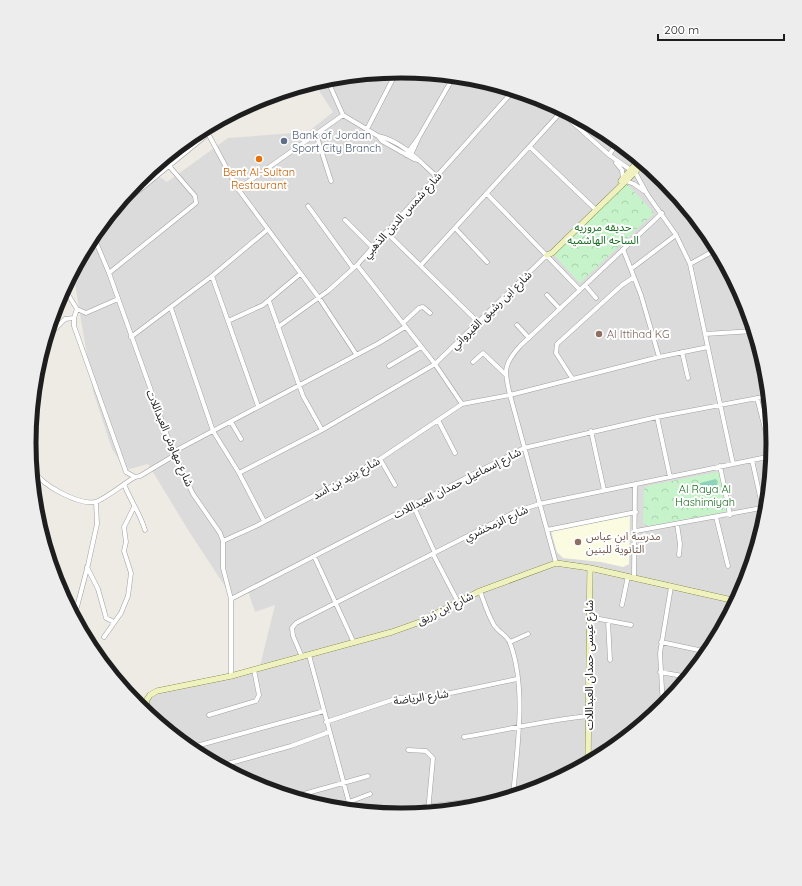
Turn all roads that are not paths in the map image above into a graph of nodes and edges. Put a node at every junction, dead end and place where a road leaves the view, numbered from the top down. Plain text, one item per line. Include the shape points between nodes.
1 (394, 78) edge
2 (451, 81) edge
3 (331, 85) edge
4 (510, 95) edge
5 (559, 114) edge
6 (343, 115) junction
7 (570, 120) edge
8 (367, 129) junction
9 (208, 134) joint
10 (316, 134) junction
11 (530, 147) junction
12 (614, 147) edge
13 (409, 154) junction
14 (609, 155) junction
15 (637, 164) edge
16 (638, 166) edge
17 (170, 167) junction
18 (633, 171) junction
19 (436, 176) junction
20 (624, 180) junction
21 (331, 181) dead end
22 (238, 189) junction
23 (487, 194) junction
24 (647, 194) junction
25 (132, 197) edge
26 (308, 206) dead end
27 (594, 208) junction
28 (662, 213) junction
29 (346, 220) dead end
30 (455, 228) junction
31 (268, 230) junction
32 (386, 232) junction
33 (676, 235) junction
34 (96, 243) edge
35 (372, 247) junction
36 (624, 249) junction
37 (712, 252) edge
38 (547, 255) junction
39 (487, 262) dead end
40 (690, 264) junction
41 (421, 265) junction
42 (355, 266) junction
43 (631, 269) junction
44 (109, 273) junction
45 (300, 274) junction
46 (212, 276) junction
47 (634, 277) junction
48 (585, 285) junction
49 (580, 290) junction
50 (68, 295) edge
51 (547, 295) dead end
52 (319, 298) junction
53 (596, 298) dead end
54 (118, 299) junction
55 (269, 301) junction
56 (171, 308) junction
57 (77, 309) junction
58 (560, 309) junction
59 (430, 313) dead end
60 (74, 318) junction
61 (228, 321) junction
62 (478, 322) junction
63 (404, 325) junction
64 (517, 325) dead end
65 (278, 326) junction
66 (54, 330) dead end
67 (749, 331) edge
68 (705, 334) junction
69 (131, 337) junction
70 (529, 338) junction
71 (421, 347) junction
72 (708, 347) junction
73 (682, 352) junction
74 (356, 354) junction
75 (659, 357) junction
76 (473, 362) dead end
77 (435, 364) junction
78 (390, 366) dead end
79 (505, 374) junction
80 (572, 378) junction
81 (688, 378) dead end
82 (299, 384) junction
83 (510, 395) junction
84 (763, 397) edge
85 (757, 398) junction
86 (462, 404) junction
87 (720, 405) junction
88 (258, 406) junction
89 (657, 417) junction
90 (438, 420) junction
91 (231, 422) junction
92 (322, 430) junction
93 (213, 431) junction
94 (592, 431) junction
95 (765, 431) edge
96 (241, 440) dead end
97 (524, 448) junction
98 (174, 453) junction
99 (455, 453) dead end
100 (765, 457) edge
101 (380, 459) junction
102 (752, 460) junction
103 (733, 464) junction
104 (720, 466) junction
105 (239, 473) junction
106 (38, 477) edge
107 (135, 477) junction
108 (670, 477) junction
109 (124, 484) junction
110 (635, 484) junction
111 (395, 485) dead end
112 (604, 490) junction
113 (762, 498) edge
114 (96, 502) junction
115 (540, 504) junction
116 (413, 505) junction
117 (134, 507) junction
118 (760, 508) edge
119 (636, 512) junction
120 (730, 515) junction
121 (716, 517) junction
122 (264, 521) junction
123 (677, 524) junction
124 (145, 530) dead end
125 (547, 530) junction
126 (636, 531) junction
127 (223, 540) junction
128 (434, 553) junction
129 (679, 555) dead end
130 (314, 556) junction
131 (556, 563) junction
132 (728, 566) dead end
133 (87, 567) junction
134 (590, 568) junction
135 (628, 576) junction
136 (634, 578) junction
137 (671, 587) junction
138 (480, 591) junction
139 (231, 599) junction
140 (730, 601) edge
141 (458, 602) junction
142 (336, 603) junction
143 (622, 605) dead end
144 (76, 607) edge
145 (589, 617) junction
146 (608, 621) junction
147 (114, 622) junction
148 (631, 625) dead end
149 (528, 634) dead end
150 (104, 637) dead end
151 (510, 642) junction
152 (661, 642) junction
153 (354, 643) junction
154 (701, 650) edge
155 (309, 655) junction
156 (302, 657) junction
157 (610, 660) dead end
158 (254, 670) junction
159 (660, 672) junction
160 (231, 676) junction
161 (682, 676) edge
162 (517, 679) junction
163 (662, 698) edge
164 (147, 704) edge
165 (324, 710) junction
166 (209, 715) dead end
167 (589, 716) junction
168 (326, 722) junction
169 (518, 726) junction
170 (329, 732) junction
171 (464, 737) dead end
172 (198, 746) edge
173 (408, 750) dead end
174 (588, 756) edge
175 (228, 764) edge
176 (368, 776) dead end
177 (344, 783) junction
178 (513, 790) edge
179 (370, 794) dead end
180 (302, 795) edge
181 (350, 802) joint
182 (463, 802) edge
183 (436, 806) edge
184 (429, 807) edge

1 - 8 street
2 - 13 street
3 - 6 street
4 - 19 street, شارع شمس الدين الذهبي
5 - 11 street
6 - 8 street
6 - 10 street
7 - 14 street
8 - 13 street via 382,141
9 - 17 street
9 - 22 street
10 - 21 street
10 - 22 street
11 - 23 street
11 - 27 street
12 - 14 street
13 - 19 street
14 - 18 street
14 - 20 street via 622,170
15 - 18 street
16 - 18 street
17 - 25 street
17 - 44 street via 195,196 196,204
18 - 20 street
18 - 24 street
19 - 32 street, شارع شمس الدين الذهبي
20 - 24 street
20 - 27 street, شارع ابن رشيق القيرواني
20 - 38 street, شارع ابن رشيق القيرواني via 552,253
22 - 31 street
23 - 30 street
23 - 38 street
24 - 28 street
26 - 42 street
27 - 38 street, شارع ابن رشيق القيرواني
28 - 33 street
28 - 36 street
29 - 35 street
30 - 39 street
30 - 41 street
31 - 45 street
31 - 46 street
32 - 35 street, شارع شمس الدين الذهبي
32 - 41 street
33 - 40 street
33 - 43 street
34 - 44 street
35 - 42 street, شارع شمس الدين الذهبي
36 - 43 street
36 - 48 street
37 - 40 street
38 - 49 street
38 - 62 street, شارع ابن رشيق القيرواني
40 - 68 street
41 - 62 street
42 - 52 street, شارع شمس الدين الذهبي
42 - 63 street
43 - 47 street
44 - 54 street
45 - 52 street
45 - 55 street
46 - 56 street
46 - 61 street
47 - 75 street
47 - 80 street via 557,344 556,353
48 - 49 street
48 - 53 street
49 - 58 street
50 - 57 street
51 - 58 street
52 - 65 street, شارع شمس الدين الذهبي
52 - 74 street
54 - 57 street via 86,313
54 - 69 street
55 - 61 street
55 - 65 street
56 - 69 street
56 - 93 street
57 - 60 street
58 - 70 street
59 - 63 street via 424,308 419,308
60 - 66 street via 65,319
60 - 107 street via 74,326 126,472
61 - 88 street
62 - 77 street, شارع ابن رشيق القيرواني
63 - 71 street
63 - 74 street
64 - 70 street
65 - 82 street
67 - 68 street
68 - 72 street
69 - 98 street, شارع مهاوش العبداللات
70 - 79 street via 510,358
71 - 77 street
71 - 78 street
72 - 73 street
72 - 87 street
73 - 75 street
73 - 81 street
74 - 82 street
75 - 80 street
76 - 79 street via 483,353
77 - 86 street
77 - 92 street, شارع ابن رشيق القيرواني
79 - 83 street
80 - 83 street
82 - 88 street
82 - 92 street
83 - 86 street
83 - 97 street
84 - 85 street, شارع إسماعيل حمدان العبداللات
85 - 87 street, شارع إسماعيل حمدان العبداللات
85 - 95 street
86 - 90 street, شارع يزيد بن أسد
87 - 89 street, شارع إسماعيل حمدان العبداللات
87 - 103 street
88 - 91 street
89 - 94 street, شارع إسماعيل حمدان العبداللات
89 - 108 street
90 - 99 street
90 - 101 street, شارع يزيد بن أسد
91 - 93 street
91 - 96 street
92 - 105 street, شارع ابن رشيق القيرواني
93 - 98 street
93 - 105 street
94 - 97 street, شارع إسماعيل حمدان العبداللات
94 - 112 street
97 - 115 street
97 - 116 street, شارع إسماعيل حمدان العبداللات
98 - 107 street
98 - 127 street, شارع مهاوش العبداللات via 193,494
100 - 102 street, شارع الزمخشري
101 - 111 street
101 - 122 street, شارع يزيد بن أسد
102 - 103 street, شارع الزمخشري
102 - 113 street
103 - 104 street, شارع الزمخشري
104 - 108 street, شارع الزمخشري
104 - 120 street
105 - 122 street
106 - 114 street via 53,490 88,502
107 - 109 street
108 - 110 street, شارع الزمخشري
109 - 114 street
109 - 117 street
110 - 112 street, شارع الزمخشري
110 - 119 street
112 - 115 street, شارع الزمخشري
114 - 133 street via 97,524
115 - 125 street
115 - 128 street, شارع الزمخشري via 515,512
116 - 128 street
116 - 130 street, شارع إسماعيل حمدان العبداللات
117 - 124 street
117 - 147 street via 124,527 124,551 131,573 130,582 124,606
118 - 120 street
119 - 125 street
119 - 126 street
120 - 121 street
121 - 123 street
121 - 132 street
122 - 127 street, شارع يزيد بن أسد
123 - 126 street
123 - 129 street
125 - 131 street
126 - 136 street
127 - 139 street via 223,568
128 - 141 street
128 - 142 street, شارع الزمخشري
130 - 139 street, شارع إسماعيل حمدان العبداللات
130 - 142 street
131 - 134 street, شارع ابن زريق
131 - 138 street, شارع ابن زريق
133 - 144 street via 80,599
133 - 147 street via 98,589 106,618
134 - 135 street, شارع ابن زريق
134 - 145 street, شارع عيسى حمدان العبداللات
135 - 136 street, شارع ابن زريق
135 - 143 street
136 - 137 street, شارع ابن زريق
137 - 140 street, شارع ابن زريق
137 - 152 street
138 - 141 street, شارع ابن زريق
138 - 151 street via 494,626
139 - 160 street
141 - 153 street, شارع ابن زريق via 420,622
142 - 153 street
142 - 156 street, شارع الزمخشري via 293,627 293,636
145 - 146 street
145 - 167 street, شارع عيسى حمدان العبداللات
146 - 148 street
146 - 157 street
147 - 150 street
149 - 151 street
151 - 162 street
152 - 154 street
152 - 159 street
153 - 155 street, شارع ابن زريق
155 - 156 street, شارع ابن زريق
155 - 165 street
156 - 158 street, شارع ابن زريق
158 - 160 street, شارع ابن زريق
158 - 166 street via 259,695 256,701
159 - 161 street
159 - 163 street
160 - 164 street, شارع ابن زريق via 154,693 148,697
162 - 168 street, شارع الرياضة via 441,695 398,698
162 - 169 street
165 - 168 street
165 - 172 street
167 - 169 street
167 - 174 street, شارع عيسى حمدان العبداللات
168 - 170 street
169 - 171 street
169 - 178 street
170 - 175 street
170 - 177 street
173 - 184 street via 426,751 433,758
176 - 177 street
177 - 180 street
177 - 181 street
179 - 181 street
182 - 183 street

